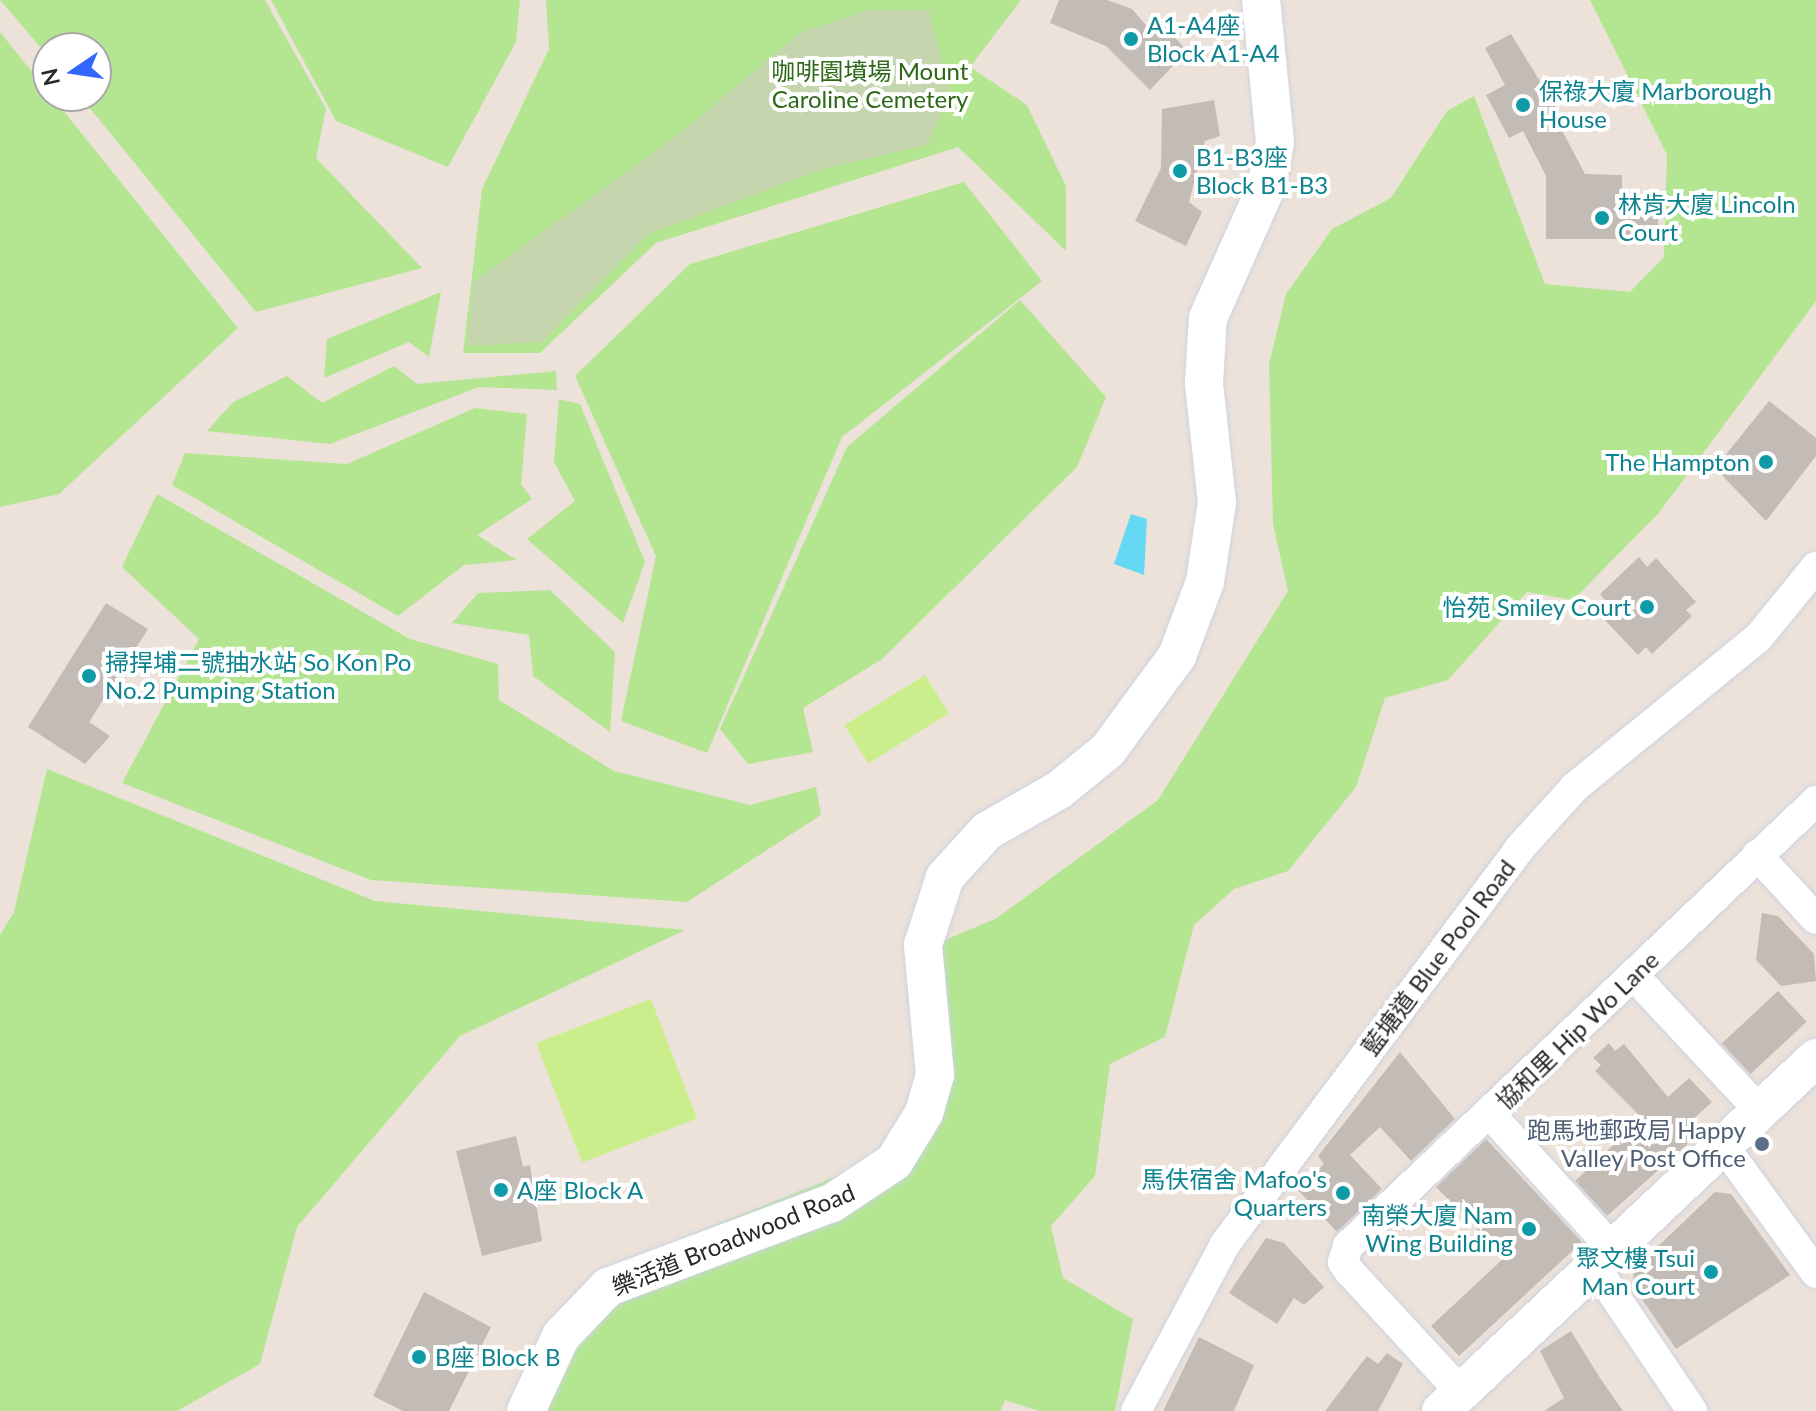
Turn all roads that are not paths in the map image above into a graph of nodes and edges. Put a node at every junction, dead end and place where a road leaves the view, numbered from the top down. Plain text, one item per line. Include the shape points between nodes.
1 (1263, 14) edge
2 (1816, 567) edge
3 (1816, 801) edge
4 (1757, 855) junction
5 (1816, 919) edge
6 (1634, 976) junction
7 (1816, 1058) edge
8 (1759, 1110) junction
9 (1490, 1114) junction
10 (1723, 1145) junction
11 (1602, 1255) junction
12 (1816, 1273) edge
13 (1450, 1400) edge
14 (526, 1411) edge
15 (1136, 1411) edge
16 (1692, 1411) edge

1 - 14 street, 樂活道 Broadwood Road via 1276,118 1272,165 1223,276 1204,341 1217,503 1198,609 1165,678 1123,734 1059,790 987,831 945,877 923,945 935,1075 907,1144 886,1170 847,1196 608,1287 561,1336
2 - 15 street, 藍塘道 Blue Pool Road via 1758,638 1575,787 1519,849 1225,1244
3 - 4 street, 協和里 Hip Wo Lane
4 - 5 street
4 - 6 street, 協和里 Hip Wo Lane
6 - 8 street
6 - 9 street, 協和里 Hip Wo Lane
7 - 8 street
8 - 10 street
9 - 11 street
9 - 13 street, 協和里 Hip Wo Lane via 1348,1246 1343,1262
10 - 11 street
10 - 12 street
11 - 13 street
11 - 16 street

